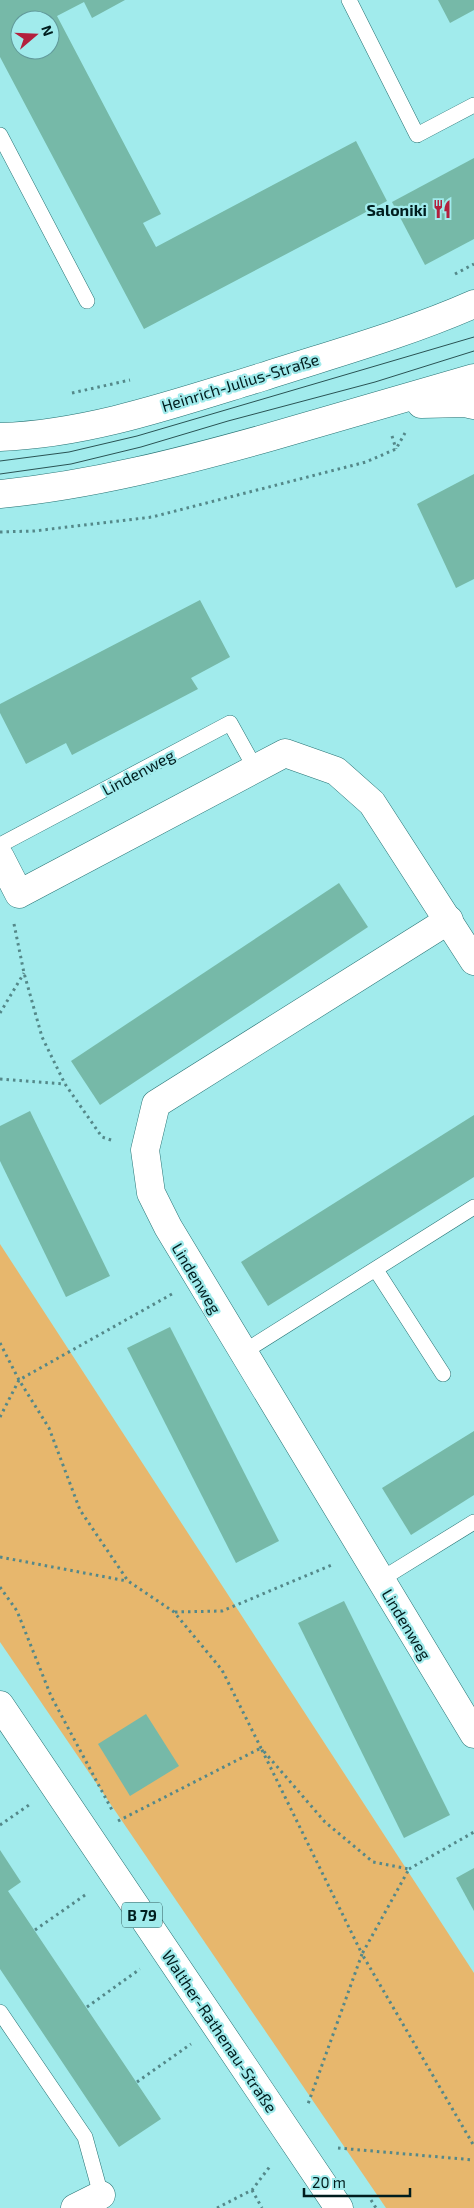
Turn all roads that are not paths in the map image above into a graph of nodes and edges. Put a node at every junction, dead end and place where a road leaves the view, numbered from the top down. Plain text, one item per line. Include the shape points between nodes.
1 (349, 0) edge
2 (474, 105) edge
3 (0, 135) edge
4 (87, 301) dead end
5 (474, 304) edge
6 (474, 378) edge
7 (382, 405) junction
8 (474, 405) edge
9 (0, 437) edge
10 (0, 494) edge
11 (255, 768) junction
12 (0, 845) edge
13 (0, 857) edge
14 (449, 920) junction
15 (474, 960) edge
16 (474, 1207) edge
17 (376, 1270) junction
18 (242, 1353) junction
19 (443, 1374) dead end
20 (474, 1522) edge
21 (380, 1580) junction
22 (0, 1705) edge
23 (474, 1734) edge
24 (0, 2012) edge
25 (101, 2195) joint
26 (75, 2208) edge
27 (339, 2208) edge

1 - 2 lane via 418,135
3 - 4 lane
5 - 9 street, Heinrich-Julius-Straße via 363,345 99,424
6 - 7 street
7 - 8 street
7 - 10 street via 180,462 93,482
11 - 12 lane, Lindenweg via 230,723
11 - 13 street via 19,894
11 - 14 street via 285,753 336,771 372,803
14 - 15 street
14 - 18 street, Lindenweg via 156,1104 145,1150 151,1193
16 - 17 lane
17 - 18 lane
17 - 19 lane
18 - 21 street, Lindenweg
20 - 21 lane
21 - 23 street, Lindenweg
22 - 27 street, Walther-Rathenau-Straße / B 79
24 - 25 lane via 84,2137
25 - 26 street

